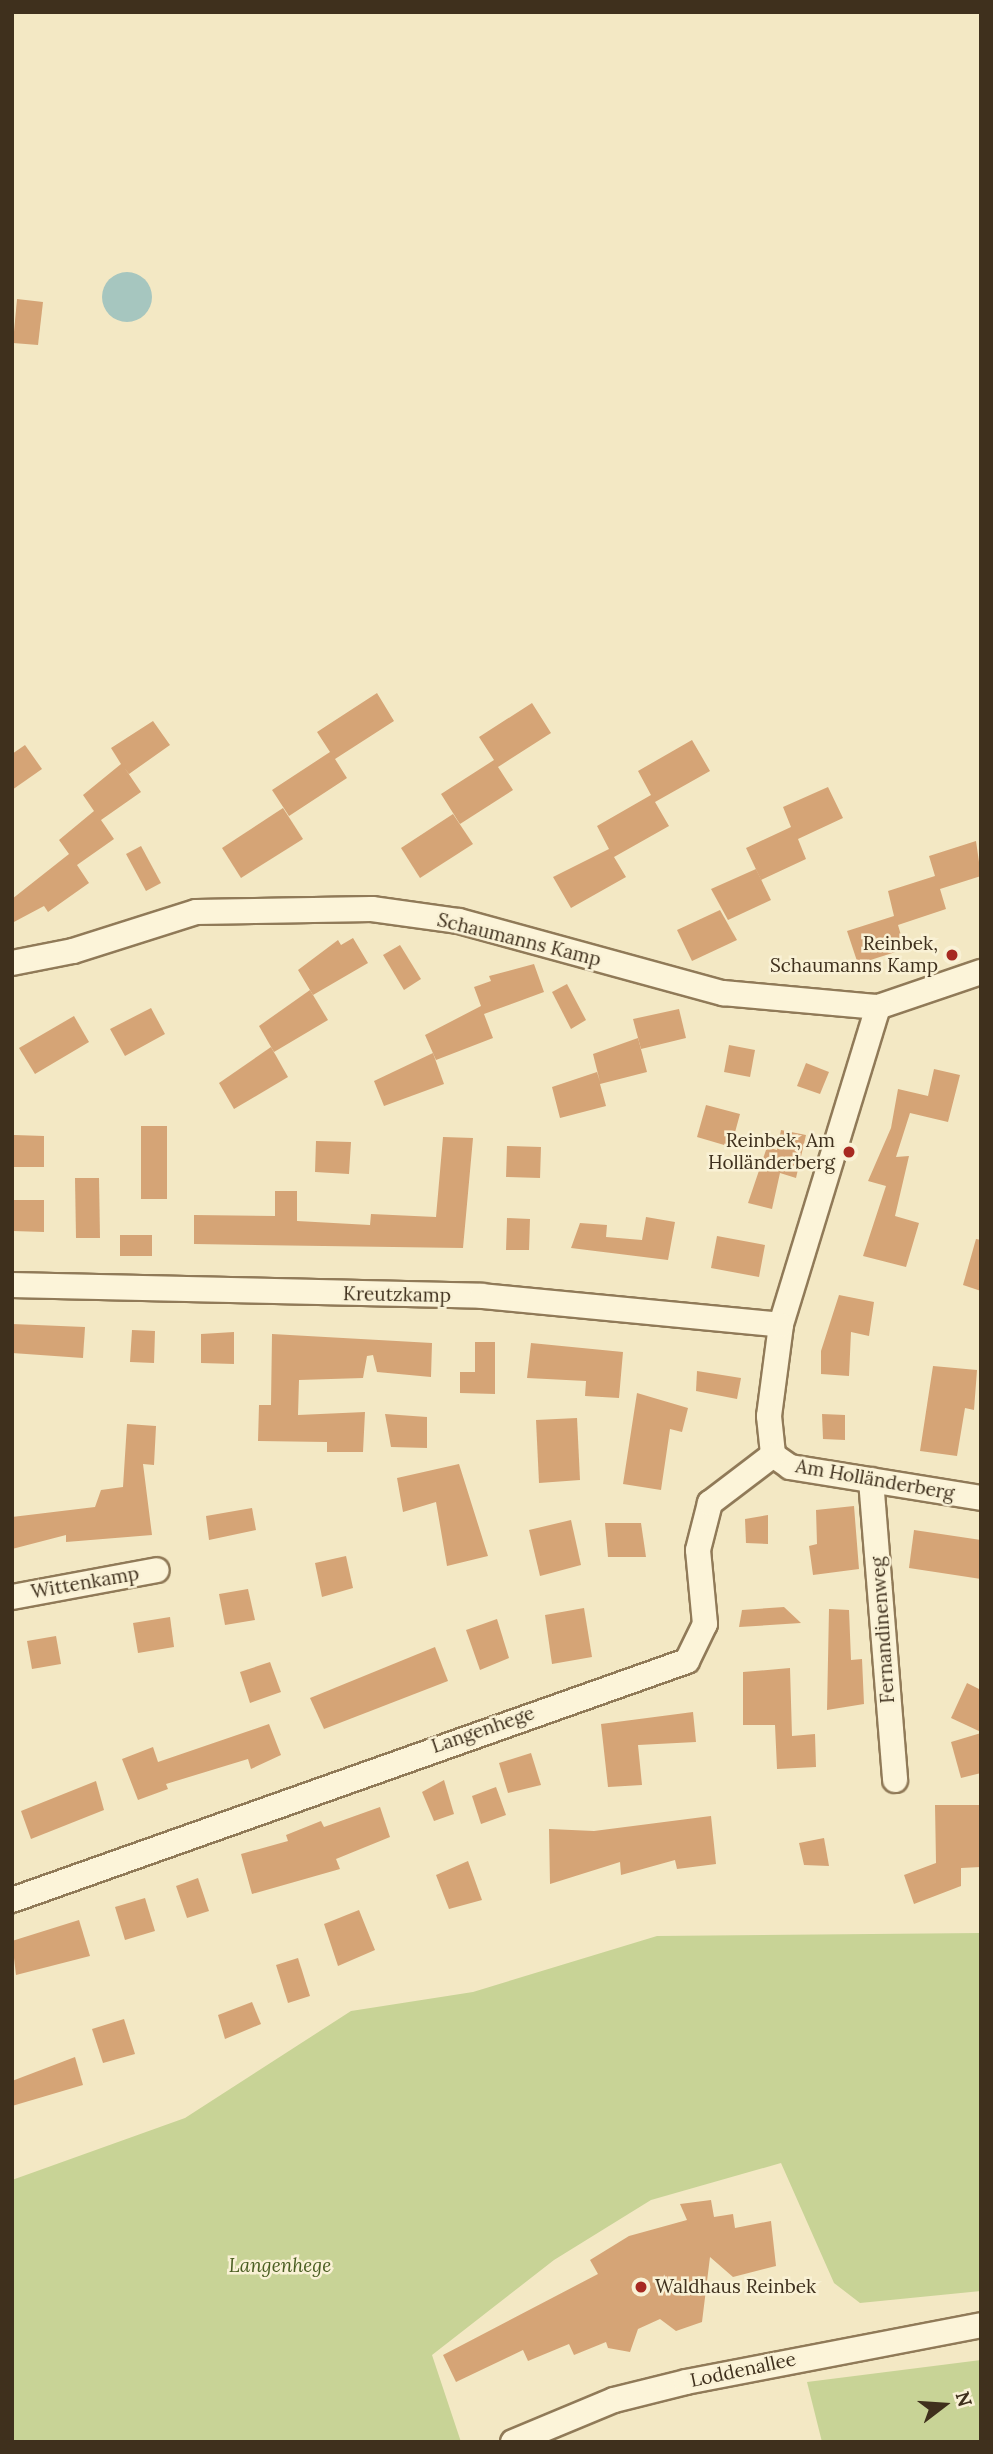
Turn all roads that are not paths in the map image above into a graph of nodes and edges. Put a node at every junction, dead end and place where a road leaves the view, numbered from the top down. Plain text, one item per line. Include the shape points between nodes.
1 (12, 963) edge
2 (981, 972) edge
3 (878, 1007) junction
4 (12, 1285) edge
5 (781, 1325) junction
6 (773, 1455) junction
7 (871, 1480) junction
8 (981, 1498) edge
9 (158, 1570) dead end
10 (12, 1597) edge
11 (895, 1780) dead end
12 (12, 1900) edge
13 (981, 2325) edge
14 (513, 2442) edge

1 - 3 street, Schaumanns Kamp via 73,951 196,912 372,909 459,921 723,993
2 - 3 street, Schaumanns Kamp
3 - 5 street, Am Holländerberg
4 - 5 street, Kreutzkamp via 482,1296
5 - 6 street, Am Holländerberg via 769,1416
6 - 7 street, Am Holländerberg via 790,1467
6 - 12 street, Langenhege via 710,1503 698,1550 705,1624 687,1661
7 - 8 street, Am Holländerberg
7 - 11 street, Fernandinenweg
9 - 10 street, Wittenkamp
13 - 14 street, Loddenallee via 686,2382 614,2400

